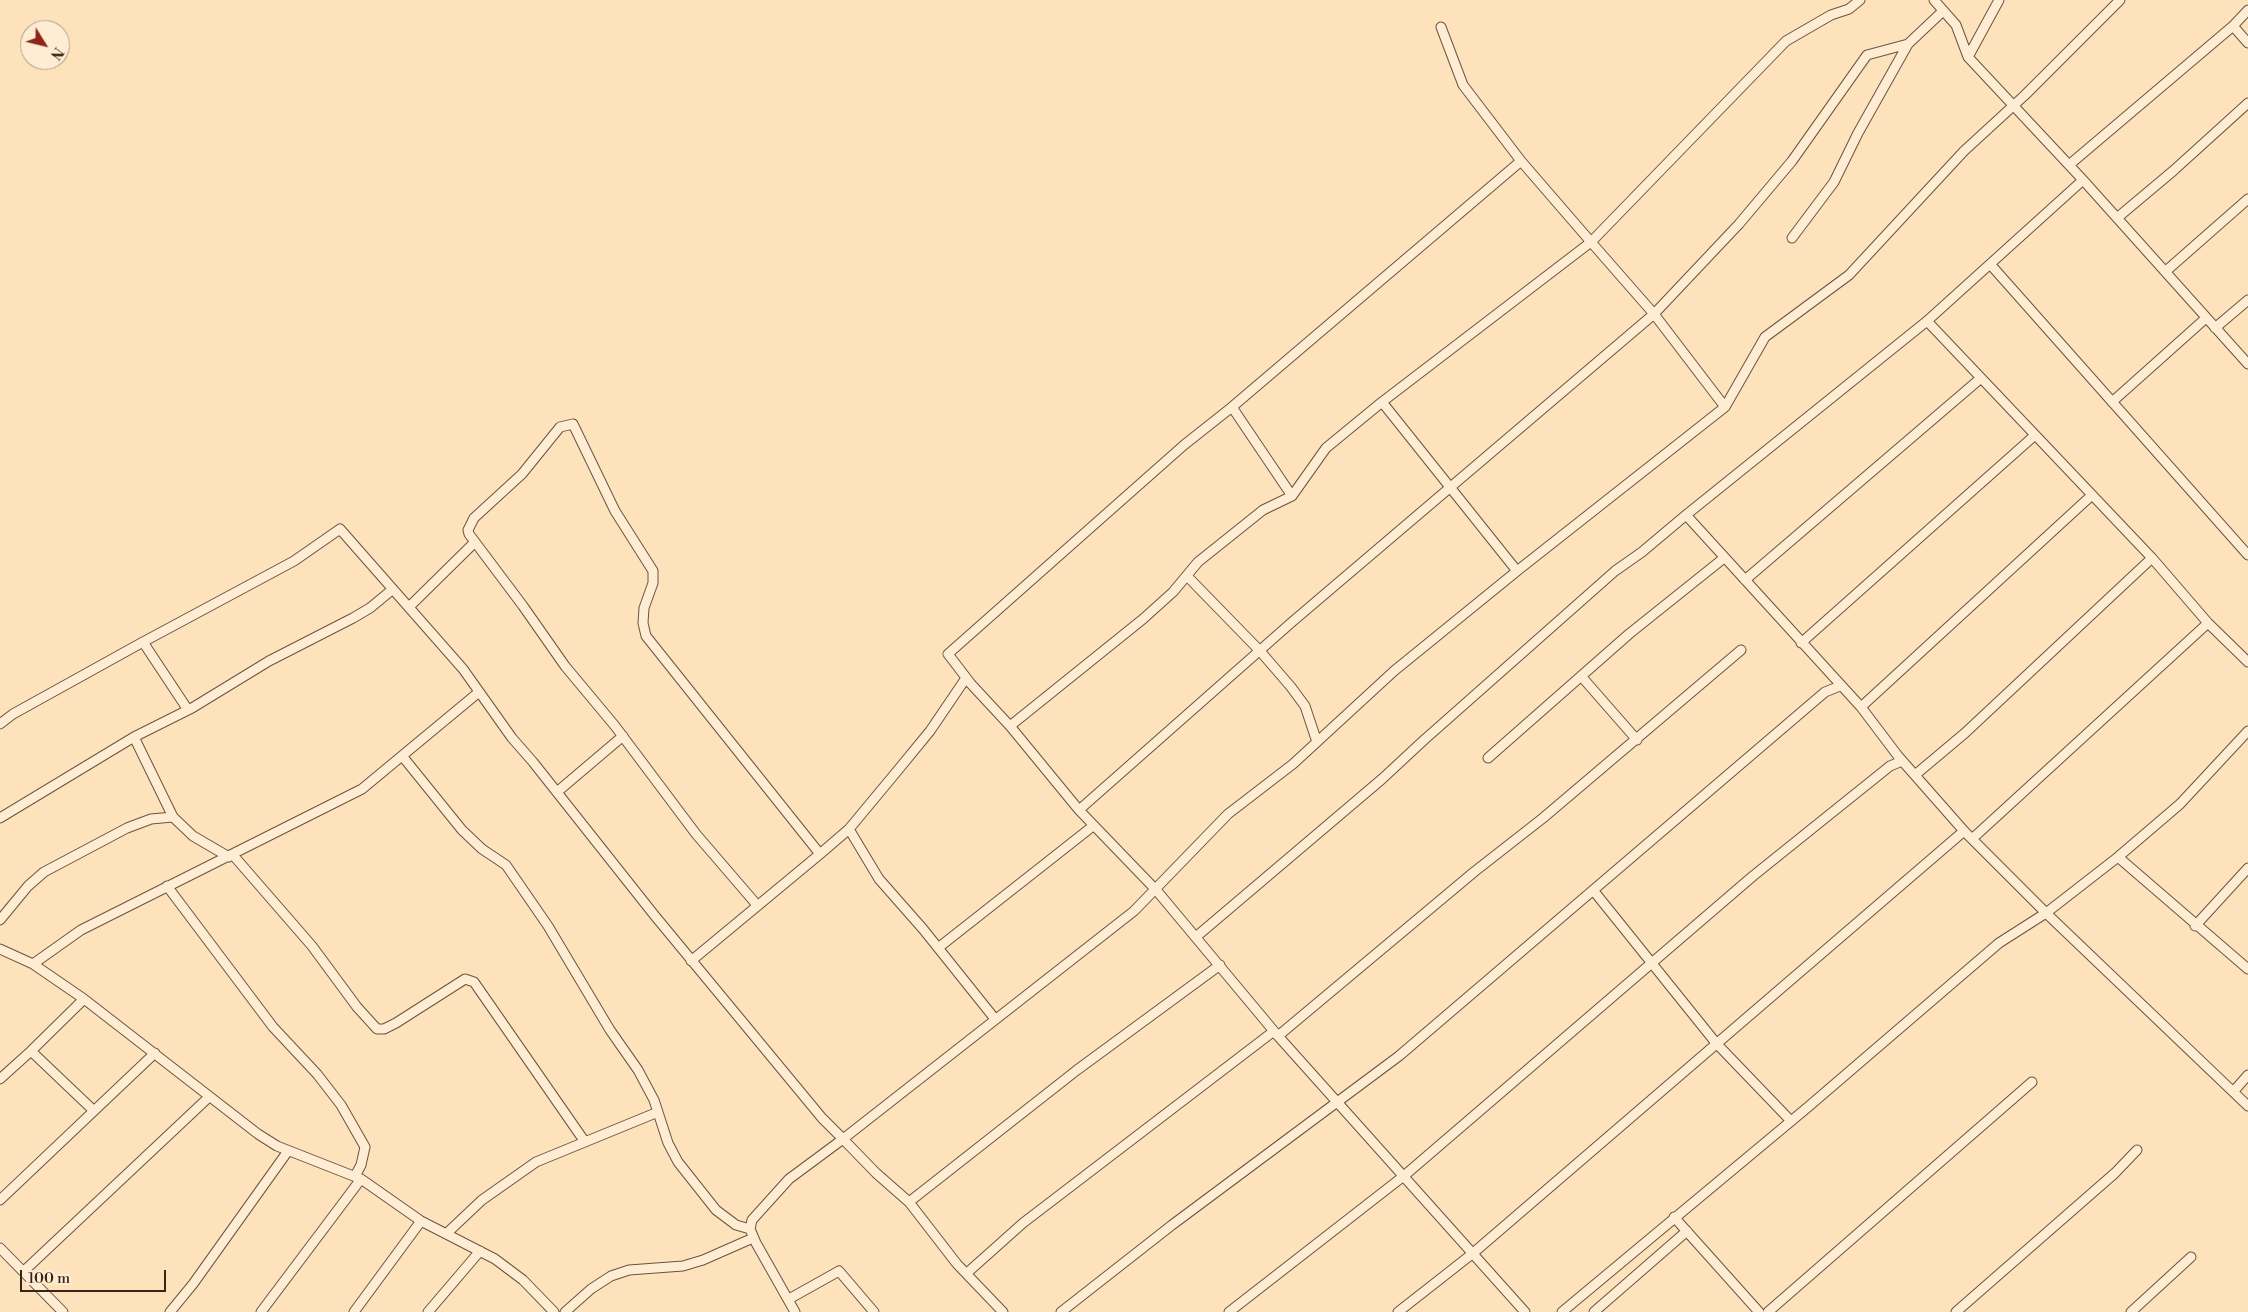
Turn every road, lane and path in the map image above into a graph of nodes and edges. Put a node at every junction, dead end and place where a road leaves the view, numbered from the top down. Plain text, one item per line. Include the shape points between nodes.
1 (1860, 0) edge
2 (1934, 0) edge
3 (1999, 0) edge
4 (2120, 0) edge
5 (2248, 10) edge
6 (1943, 11) junction
7 (2233, 26) junction
8 (1441, 27) dead end
9 (2248, 43) edge
10 (1908, 44) junction
11 (1968, 57) junction
12 (2248, 103) edge
13 (2014, 106) junction
14 (1521, 161) junction
15 (2069, 165) junction
16 (2083, 180) junction
17 (2248, 199) edge
18 (2117, 218) junction
19 (1792, 238) dead end
20 (1591, 242) junction
21 (1990, 264) junction
22 (2166, 271) junction
23 (2248, 300) edge
24 (1654, 314) junction
25 (2206, 318) junction
26 (1927, 321) junction
27 (2215, 328) junction
28 (2248, 364) edge
29 (1981, 378) junction
30 (1382, 402) junction
31 (2112, 402) junction
32 (1232, 407) junction
33 (1725, 407) junction
34 (2034, 436) junction
35 (1450, 488) junction
36 (2092, 495) junction
37 (1292, 496) junction
38 (1686, 515) junction
39 (475, 542) junction
40 (2248, 555) edge
41 (1724, 558) junction
42 (2152, 558) junction
43 (1517, 571) junction
44 (1187, 576) junction
45 (1745, 580) junction
46 (393, 589) junction
47 (409, 607) junction
48 (2208, 623) junction
49 (143, 642) junction
50 (1801, 643) junction
51 (1741, 650) dead end
52 (1260, 651) junction
53 (2248, 662) edge
54 (1581, 676) junction
55 (966, 678) junction
56 (1840, 686) junction
57 (480, 692) junction
58 (1861, 707) junction
59 (188, 710) junction
60 (0, 724) edge
61 (1010, 726) junction
62 (2248, 731) edge
63 (622, 736) junction
64 (134, 737) junction
65 (1637, 740) junction
66 (1317, 742) junction
67 (402, 757) junction
68 (1488, 758) dead end
69 (1902, 761) junction
70 (1915, 775) junction
71 (557, 792) junction
72 (1079, 810) junction
73 (173, 817) junction
74 (0, 818) edge
75 (1093, 826) junction
76 (849, 829) junction
77 (1964, 831) junction
78 (1972, 839) junction
79 (820, 854) junction
80 (231, 856) junction
81 (2118, 857) junction
82 (2248, 868) edge
83 (167, 886) junction
84 (1157, 890) junction
85 (1593, 890) junction
86 (757, 905) junction
87 (2046, 913) junction
88 (0, 920) edge
89 (2195, 926) junction
90 (1197, 936) junction
91 (938, 948) junction
92 (0, 950) edge
93 (691, 961) junction
94 (1652, 962) junction
95 (33, 964) junction
96 (1220, 965) junction
97 (2248, 969) edge
98 (84, 999) junction
99 (995, 1019) junction
100 (1276, 1034) junction
101 (1716, 1043) junction
102 (32, 1052) junction
103 (154, 1053) junction
104 (2248, 1075) edge
105 (0, 1079) edge
106 (2032, 1082) dead end
107 (2233, 1092) junction
108 (208, 1097) junction
109 (1339, 1102) junction
110 (2248, 1106) edge
111 (93, 1110) junction
112 (658, 1112) junction
113 (1790, 1120) junction
114 (843, 1139) junction
115 (585, 1142) junction
116 (288, 1150) junction
117 (2137, 1150) dead end
118 (1405, 1175) junction
119 (358, 1177) junction
120 (0, 1200) edge
121 (909, 1202) junction
122 (1674, 1217) junction
123 (421, 1222) junction
124 (1686, 1231) junction
125 (752, 1233) junction
126 (446, 1234) junction
127 (0, 1248) edge
128 (480, 1251) junction
129 (1472, 1254) junction
130 (2191, 1257) dead end
131 (24, 1271) junction
132 (967, 1273) junction
133 (790, 1300) junction
134 (551, 1311) edge
135 (62, 1312) edge
136 (170, 1312) edge
137 (261, 1312) edge
138 (354, 1312) edge
139 (428, 1312) edge
140 (565, 1312) edge
141 (795, 1312) edge
142 (874, 1312) edge
143 (1002, 1312) edge
144 (1061, 1312) edge
145 (1229, 1312) edge
146 (1398, 1312) edge
147 (1525, 1312) edge
148 (1562, 1312) edge
149 (1594, 1312) edge
150 (1759, 1312) edge
151 (1768, 1312) edge
152 (1956, 1312) edge
153 (2131, 1312) edge

1 - 20 street via 1849,9 1831,15 1786,41
2 - 6 street
3 - 11 street
4 - 13 street
5 - 7 street
6 - 10 street
6 - 11 street via 1956,25
7 - 9 street
7 - 15 street
8 - 14 street via 1463,85
10 - 19 street via 1834,182
10 - 24 street via 1867,55 1792,161 1739,224
11 - 13 street
12 - 18 street
13 - 15 street
13 - 33 street via 1964,152 1849,275 1765,336
14 - 20 street
14 - 32 street
15 - 16 street
16 - 18 street
16 - 21 street
17 - 22 street
18 - 22 street
20 - 24 street
20 - 30 street
21 - 26 street
21 - 31 street
22 - 25 street
23 - 27 street
24 - 33 street
24 - 35 street
25 - 27 street
25 - 31 street
26 - 29 street
26 - 38 street
27 - 28 street
29 - 34 street
29 - 45 street
30 - 35 street
30 - 37 street via 1326,448
31 - 40 street
32 - 37 street
32 - 55 street via 1184,445 948,654
33 - 43 street
34 - 36 street
34 - 50 street
35 - 43 street
35 - 52 street
36 - 42 street
36 - 58 street
37 - 44 street via 1262,510 1198,562
38 - 41 street
38 - 90 street via 1616,571 1382,779
39 - 47 street
39 - 63 street via 565,666
39 - 79 street via 468,530 474,518 522,474 560,427 573,424 615,512 653,571 653,583 644,608 646,636
41 - 45 street
41 - 54 street
42 - 48 street
42 - 70 street via 1965,733
43 - 66 street via 1394,671
44 - 52 street
44 - 61 street via 1143,619
45 - 50 street
46 - 47 street
46 - 49 street via 340,528 294,561
46 - 59 street via 370,608 269,661
47 - 57 street
48 - 53 street
48 - 78 street
49 - 59 street
49 - 60 street
50 - 56 street
51 - 65 street
52 - 66 street via 1305,706
52 - 72 street
54 - 65 street
54 - 68 street
55 - 61 street
55 - 76 street via 930,731
56 - 58 street
56 - 85 street via 1825,692
57 - 67 street
57 - 71 street via 512,738
58 - 69 street
59 - 64 street
61 - 72 street
62 - 81 street via 2180,804
63 - 71 street
63 - 86 street via 696,834
64 - 73 street
64 - 74 street
65 - 100 street
66 - 84 street via 1294,764 1228,814
67 - 80 street via 349,797
67 - 112 street via 462,830 506,865 638,1070
69 - 70 street
69 - 94 street via 1890,766 1753,876
70 - 77 street
71 - 93 street
72 - 75 street
73 - 80 street via 193,836
73 - 88 street via 151,819 126,828 44,872
75 - 84 street
75 - 91 street
76 - 79 street
76 - 91 street via 879,879
77 - 78 street
77 - 101 street
78 - 87 street
79 - 86 street
80 - 83 street
80 - 115 street via 312,946 356,1007 377,1029 396,1023 464,979 474,982
81 - 87 street
81 - 89 street
82 - 89 street
83 - 95 street via 81,930
83 - 119 street via 273,1027 341,1105 365,1147
84 - 90 street
84 - 99 street
85 - 94 street
85 - 109 street via 1399,1056
86 - 93 street
87 - 107 street
87 - 113 street via 1999,943
89 - 97 street
90 - 96 street
91 - 99 street
92 - 95 street
93 - 114 street
94 - 101 street
94 - 118 street
95 - 98 street
96 - 100 street
96 - 121 street via 1077,1070
98 - 102 street
98 - 103 street
99 - 114 street
100 - 109 street
100 - 132 street via 1023,1223
101 - 113 street
101 - 129 street
102 - 105 street
102 - 111 street
103 - 108 street
103 - 111 street
104 - 107 street
106 - 151 street
107 - 110 street
108 - 116 street via 258,1134
108 - 131 street
109 - 118 street
109 - 144 street via 1172,1225
111 - 120 street
112 - 115 street
112 - 125 street via 678,1162 716,1210
113 - 122 street
114 - 121 street
114 - 125 street via 774,1194 752,1220
115 - 126 street via 536,1162 512,1177
116 - 119 street
116 - 136 street
117 - 152 street
118 - 129 street
118 - 145 street
119 - 123 street
119 - 137 street
121 - 132 street
122 - 124 street
122 - 148 street
123 - 126 street
123 - 138 street
124 - 149 street
124 - 150 street
125 - 133 street
125 - 140 street via 720,1254 684,1266 644,1268 611,1276 591,1288
126 - 128 street
127 - 131 street
128 - 134 street via 523,1280
128 - 139 street
129 - 146 street
129 - 147 street
130 - 153 street
131 - 135 street
132 - 143 street
133 - 141 street
133 - 142 street via 839,1271

